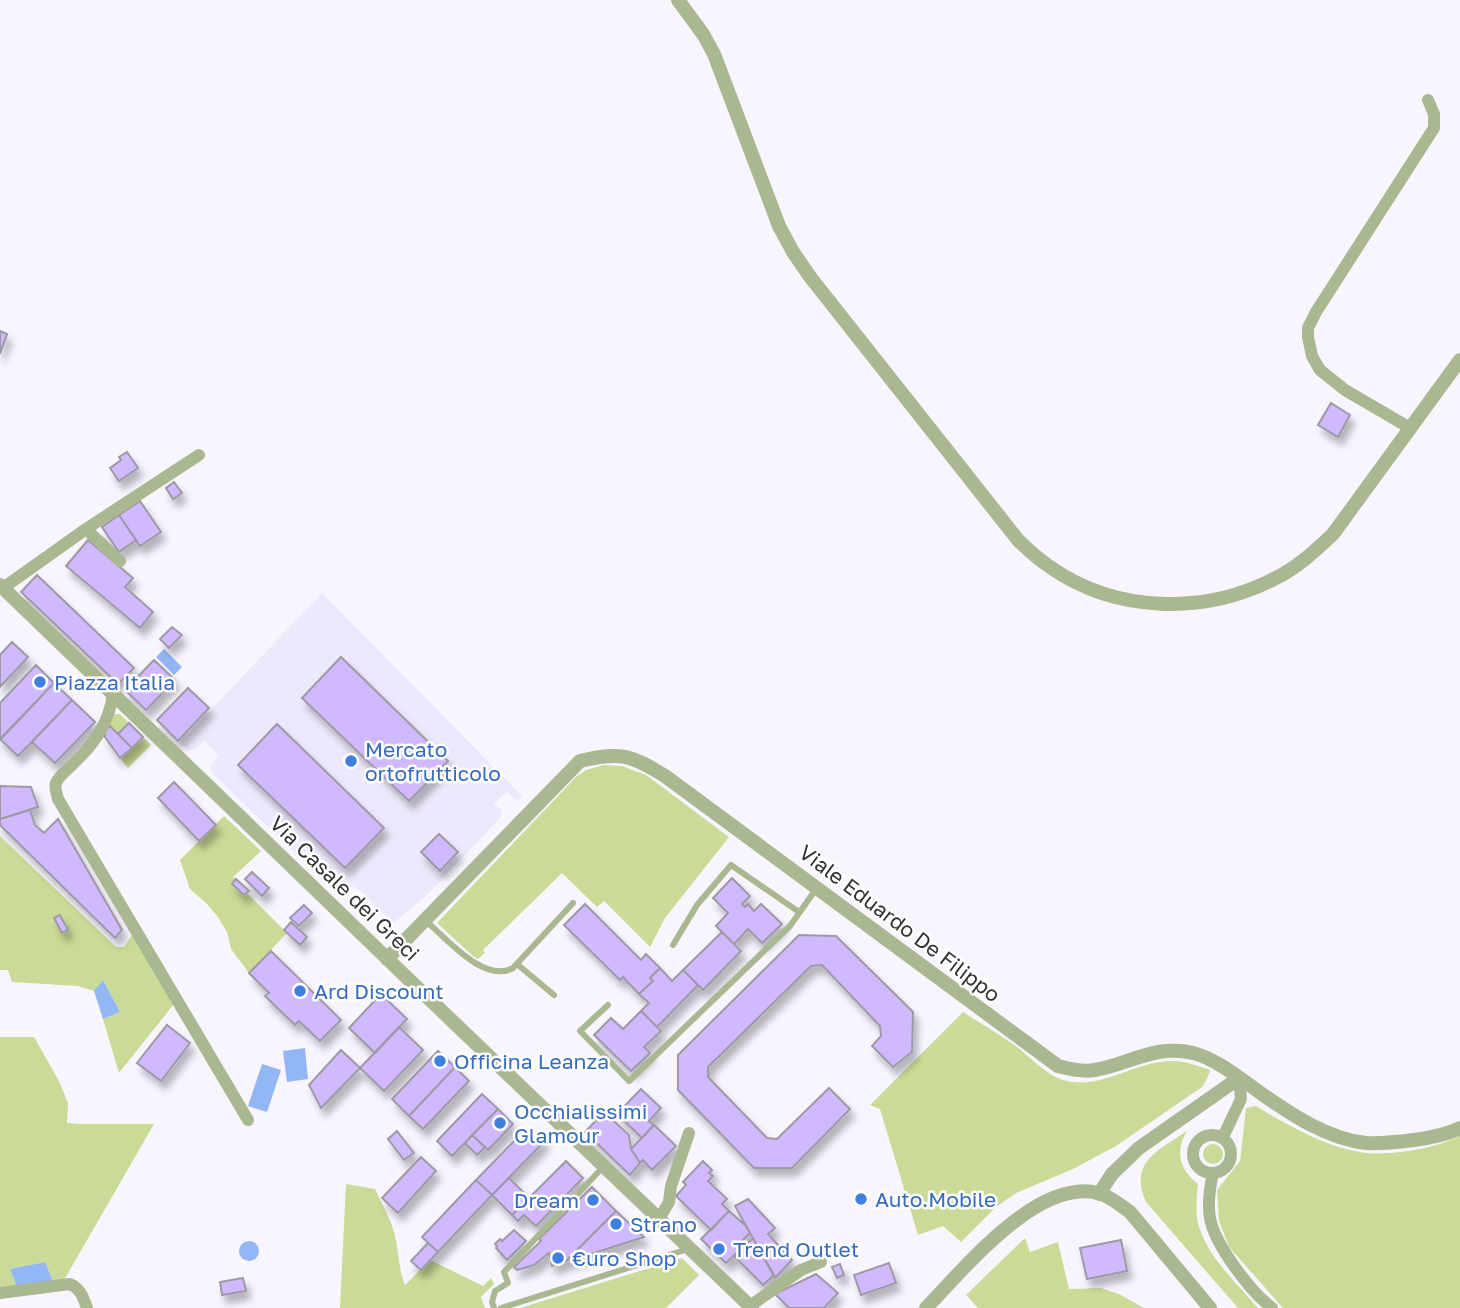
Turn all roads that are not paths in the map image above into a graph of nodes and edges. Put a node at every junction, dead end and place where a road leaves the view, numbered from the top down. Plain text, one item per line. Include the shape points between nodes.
1 (678, 0) edge
2 (1428, 100) dead end
3 (1460, 360) edge
4 (1410, 428) junction
5 (199, 455) dead end
6 (86, 528) junction
7 (120, 561) dead end
8 (2, 587) edge
9 (113, 694) junction
10 (817, 888) junction
11 (573, 903) dead end
12 (799, 912) junction
13 (425, 920) junction
14 (673, 945) dead end
15 (387, 959) junction
16 (517, 964) junction
17 (554, 995) dead end
18 (608, 1005) dead end
19 (1239, 1078) junction
20 (248, 1120) dead end
21 (1460, 1128) edge
22 (689, 1133) dead end
23 (1223, 1137) junction
24 (604, 1166) junction
25 (1213, 1173) junction
26 (1099, 1194) junction
27 (659, 1219) junction
28 (690, 1248) junction
29 (821, 1262) dead end
30 (0, 1293) edge
31 (751, 1307) edge
32 (87, 1308) edge
33 (494, 1308) edge
34 (501, 1308) edge
35 (926, 1308) edge
36 (1210, 1308) edge
37 (1272, 1308) edge

1 - 4 street via 714,54 770,204 793,252 1018,540 1063,575 1094,590 1154,604 1205,602 1275,579 1333,534
2 - 4 street via 1434,128 1308,328 1312,356 1320,370
3 - 4 street
5 - 6 street
6 - 7 street
6 - 8 street
8 - 9 street, Via Casale dei Greci
9 - 15 street, Via Casale dei Greci
9 - 20 street via 104,725 56,783 58,799
10 - 12 lane
10 - 13 street, Viale Eduardo De Filippo via 643,762 623,755 602,755 580,761
10 - 19 street, Viale Eduardo De Filippo via 1058,1066 1095,1070 1172,1051 1206,1057
11 - 16 lane
12 - 14 lane via 731,865 697,905
12 - 18 lane via 790,926 629,1081 580,1031
13 - 15 street, Viale Eduardo De Filippo
13 - 16 lane via 484,969 507,971
15 - 24 street, Via Casale dei Greci
16 - 17 lane
19 - 21 street, Viale Eduardo De Filippo via 1286,1111 1345,1139 1399,1142
19 - 23 street via 1241,1099
19 - 26 street via 1139,1148
22 - 27 street via 670,1202
23 - 25 street via 1232,1154 1229,1164
23 - 25 street via 1203,1137 1193,1154 1203,1171
24 - 27 street, Via Casale dei Greci
24 - 33 lane via 504,1272 508,1283 495,1291
25 - 37 street via 1209,1217 1217,1237
26 - 35 street via 1063,1194 1033,1207
26 - 36 street via 1130,1213
27 - 28 street, Via Casale dei Greci
28 - 31 street, Via Casale dei Greci
28 - 34 lane
29 - 31 street via 801,1270
30 - 32 street via 70,1284 78,1287

